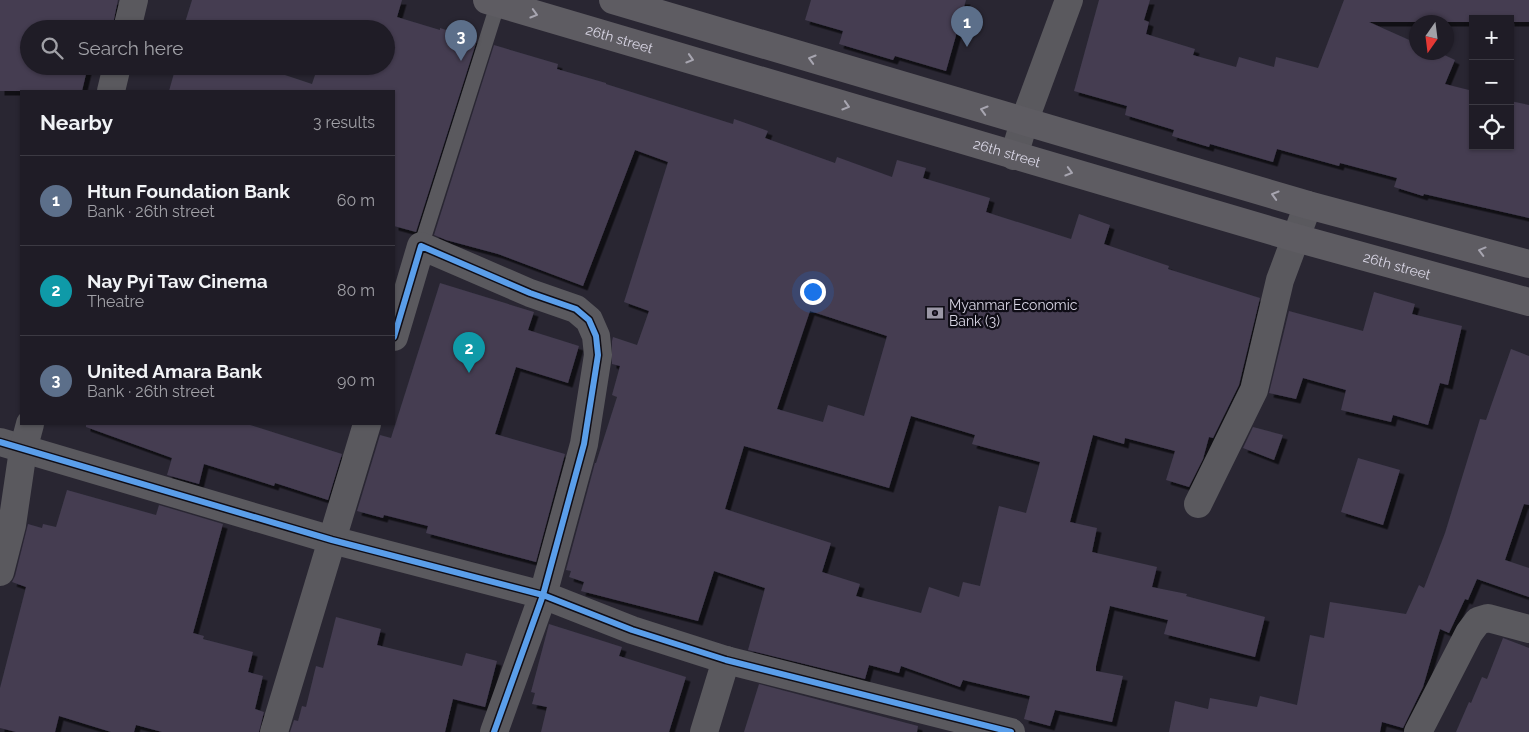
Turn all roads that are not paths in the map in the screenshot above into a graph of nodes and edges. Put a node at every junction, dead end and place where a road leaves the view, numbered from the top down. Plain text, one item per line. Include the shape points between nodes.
1 (134, 0) edge
2 (613, 0) edge
3 (1069, 0) edge
4 (494, 1) edge
5 (128, 20) edge
6 (115, 75) edge
7 (111, 90) edge
8 (1024, 122) junction
9 (1014, 156) junction
10 (1308, 205) junction
11 (1296, 238) junction
12 (421, 246) junction
13 (1529, 264) edge
14 (1529, 302) edge
15 (395, 334) edge
16 (29, 425) edge
17 (367, 425) edge
18 (12, 446) edge
19 (1198, 504) dead end
20 (332, 540) junction
21 (0, 572) edge
22 (543, 595) junction
23 (1529, 629) edge
24 (726, 660) junction
25 (274, 732) edge
26 (494, 732) edge
27 (704, 732) edge
28 (1011, 732) edge
29 (1418, 732) edge

1 - 5 street
8 -> 2 main road
3 - 8 street
4 -> 9 main road, 26th street
4 - 12 lane
6 - 7 street
8 - 9 street
10 -> 8 main road
9 -> 11 main road, 26th street
10 - 11 street
13 -> 10 main road
11 - 14 main road, 26th street
11 - 19 street via 1280,280 1254,390
12 - 15 street
12 - 22 street via 530,294 576,309 589,320 596,336 598,355 584,444
16 - 18 street
17 - 20 street
18 - 20 street
18 - 21 street via 12,525
20 - 22 street
20 - 25 street
22 - 24 street via 632,630
22 - 26 street
23 - 29 street via 1488,618 1478,621 1469,632
24 - 27 street
24 - 28 street

